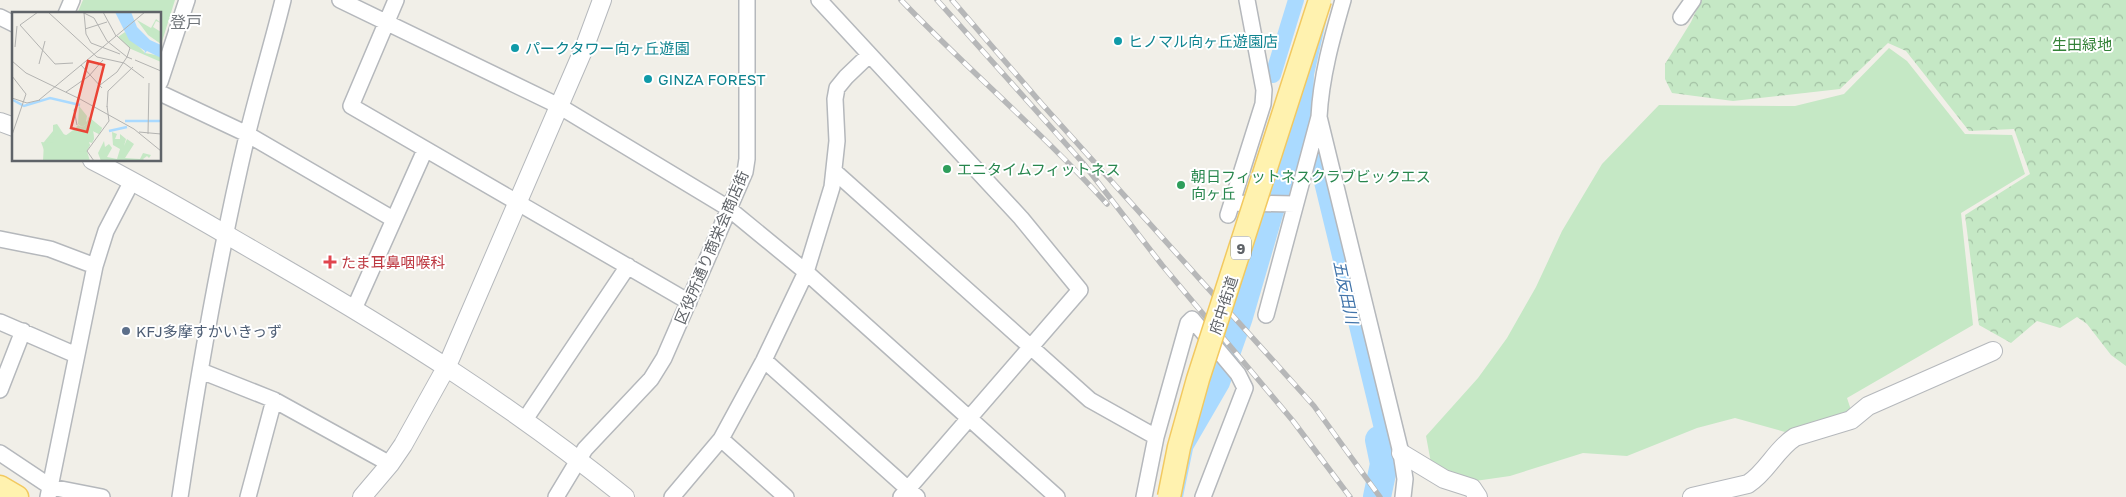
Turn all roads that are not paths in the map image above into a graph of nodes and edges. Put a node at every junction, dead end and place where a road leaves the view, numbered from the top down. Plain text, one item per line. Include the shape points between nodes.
1 (72, 0) edge
2 (188, 0) edge
3 (283, 0) edge
4 (340, 0) edge
5 (396, 0) edge
6 (602, 0) edge
7 (747, 0) edge
8 (819, 0) edge
9 (1247, 0) edge
10 (1320, 0) edge
11 (1343, 0) edge
12 (1693, 0) edge
13 (67, 12) edge
14 (0, 17) edge
15 (1681, 17) dead end
16 (12, 23) edge
17 (388, 23) junction
18 (869, 54) junction
19 (161, 79) edge
20 (161, 93) edge
21 (559, 106) junction
22 (0, 122) edge
23 (1317, 123) junction
24 (12, 126) edge
25 (247, 134) junction
26 (425, 150) junction
27 (94, 161) edge
28 (834, 171) junction
29 (132, 181) junction
30 (518, 202) junction
31 (1291, 204) junction
32 (728, 208) junction
33 (393, 219) junction
34 (225, 234) junction
35 (0, 239) edge
36 (95, 266) junction
37 (628, 266) junction
38 (806, 272) junction
39 (690, 302) junction
40 (354, 309) junction
41 (1266, 315) dead end
42 (0, 322) edge
43 (23, 331) junction
44 (1031, 347) junction
45 (1993, 351) dead end
46 (76, 356) junction
47 (764, 360) junction
48 (447, 366) junction
49 (201, 371) junction
50 (0, 390) edge
51 (274, 400) junction
52 (970, 419) junction
53 (524, 421) junction
54 (1156, 437) junction
55 (721, 439) junction
56 (0, 452) edge
57 (1400, 453) junction
58 (578, 459) junction
59 (390, 464) junction
60 (0, 487) edge
61 (50, 492) edge
62 (909, 494) edge
63 (17, 497) edge
64 (102, 497) edge
65 (180, 497) edge
66 (248, 497) edge
67 (362, 497) edge
68 (556, 497) edge
69 (625, 497) edge
70 (672, 497) edge
71 (786, 497) edge
72 (1057, 497) edge
73 (1144, 497) edge
74 (1169, 497) edge
75 (1203, 497) edge
76 (1403, 497) edge
77 (1478, 497) edge
78 (1692, 497) edge

1 - 13 street
2 - 19 street
3 - 25 street
4 - 17 street
5 - 17 street
6 - 21 street
7 - 32 street, 区役所通り商栄会商店街 via 747,159 745,172
8 - 18 street
9 - 31 street via 1264,90 1263,104 1234,207
10 - 74 main road, 府中街道 / 9, bridge via 1198,379
11 - 23 street via 1334,30
12 - 15 street
14 - 16 street
17 - 21 street
17 - 26 street via 351,106
18 - 28 street via 838,88
18 - 44 street via 1021,218 1080,290
20 - 25 street
21 - 30 street
21 - 32 street
22 - 24 street
23 - 31 street
23 - 57 street
25 - 33 street
25 - 34 street
26 - 30 street
26 - 33 street
27 - 29 street
28 - 38 street
28 - 44 street
29 - 34 street
29 - 36 street via 106,231
30 - 37 street
30 - 48 street
31 - 41 street
32 - 38 street
32 - 39 street, 区役所通り商栄会商店街
33 - 40 street
34 - 40 street
34 - 49 street
35 - 36 street via 50,249
36 - 46 street
37 - 39 street
37 - 53 street
38 - 47 street
38 - 52 street
39 - 58 street, 区役所通り商栄会商店街 via 651,378
40 - 48 street
42 - 43 street
43 - 46 street
43 - 50 street
44 - 52 street
44 - 54 street via 1090,400
45 - 78 street via 1868,406 1851,420 1795,437 1748,484
46 - 61 street
47 - 55 street
47 - 62 street
48 - 53 street
48 - 59 street
49 - 51 street
49 - 65 street
51 - 59 street
51 - 66 street
52 - 62 street
52 - 72 street
53 - 58 street
54 - 73 street
54 - 75 street via 1188,323 1192,319 1238,374 1245,388
55 - 70 street
55 - 71 street
56 - 61 street
57 - 76 street via 1405,479
57 - 77 street via 1444,479 1472,488
58 - 68 street, 区役所通り商栄会商店街
58 - 69 street
59 - 67 street
60 - 63 main road
61 - 64 street

